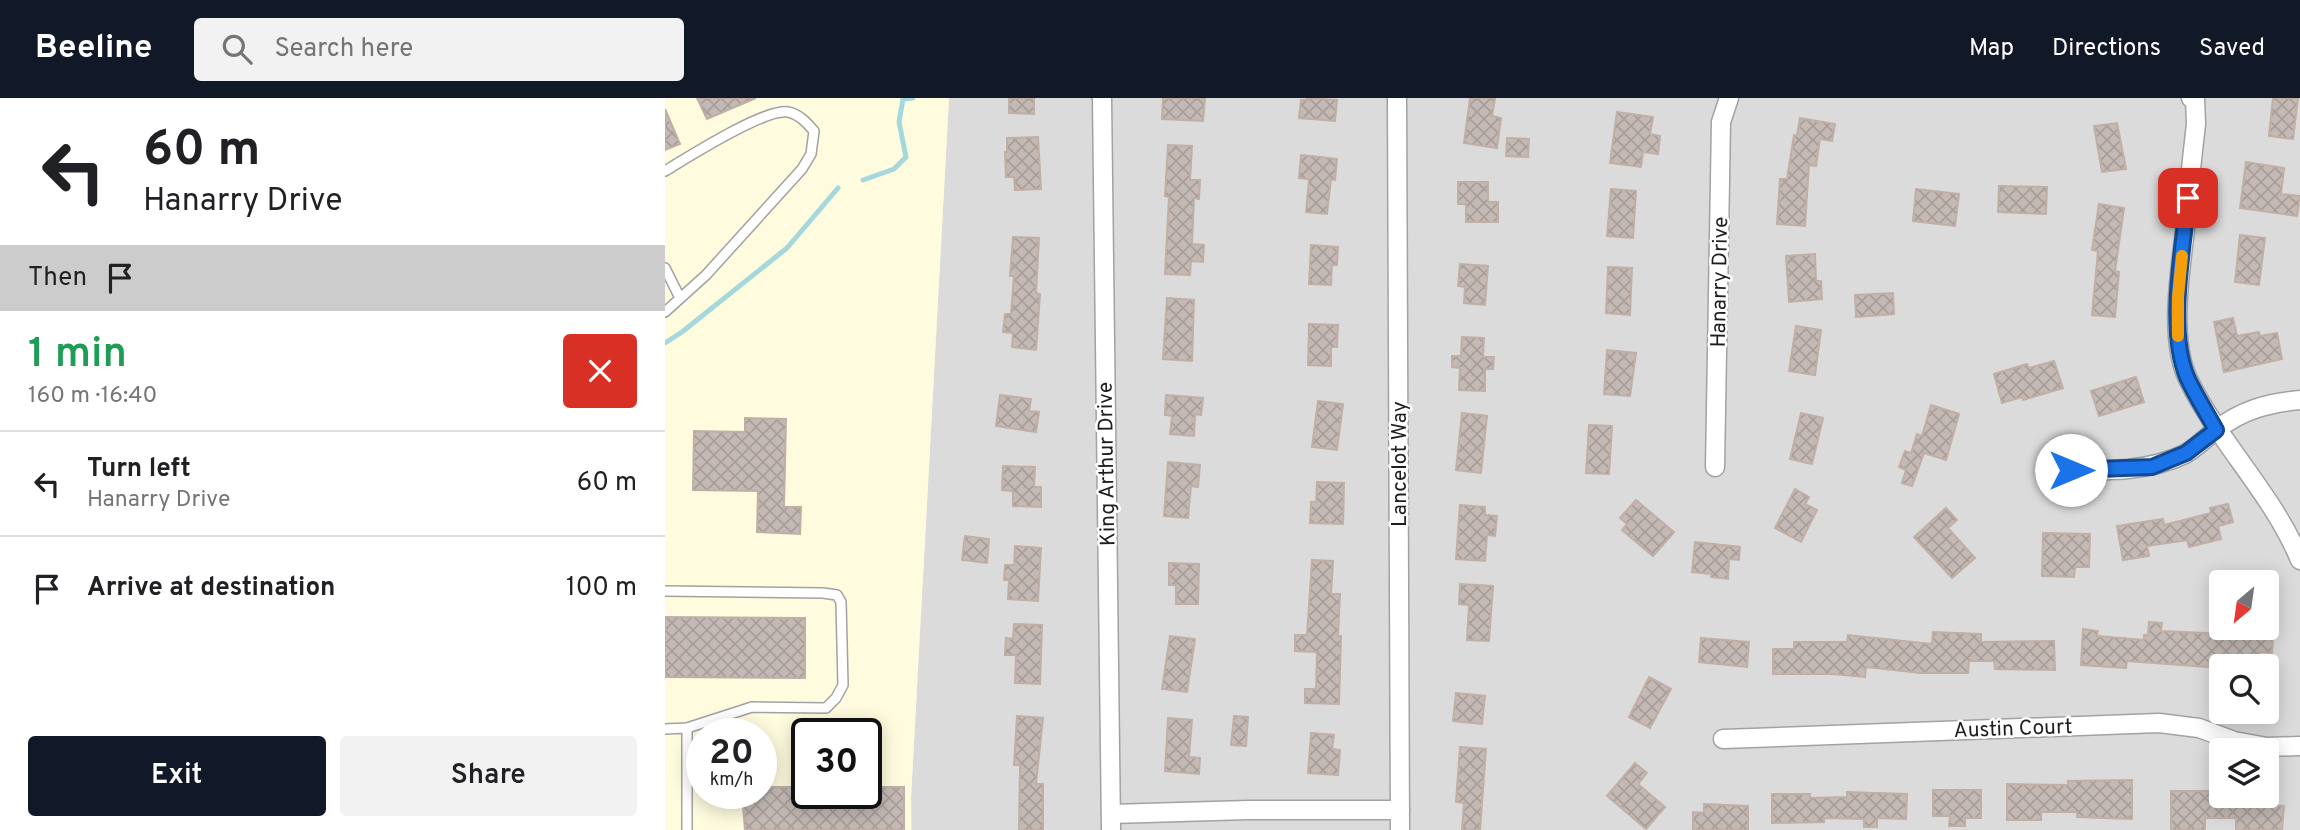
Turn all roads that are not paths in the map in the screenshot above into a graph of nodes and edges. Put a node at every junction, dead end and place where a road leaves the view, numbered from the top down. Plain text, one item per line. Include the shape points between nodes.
1 (1102, 98) edge
2 (1397, 98) edge
3 (1729, 98) edge
4 (2191, 98) edge
5 (665, 171) edge
6 (665, 268) edge
7 (680, 298) junction
8 (665, 312) edge
9 (2300, 400) edge
10 (2216, 430) junction
11 (1715, 467) dead end
12 (2046, 470) dead end
13 (2300, 561) edge
14 (665, 591) edge
15 (718, 718) edge
16 (686, 728) edge
17 (665, 729) edge
18 (1723, 739) dead end
19 (2300, 746) edge
20 (687, 809) edge
21 (1400, 810) junction
22 (1111, 822) edge
23 (687, 830) edge
24 (1401, 830) edge

1 - 22 street, King Arthur Drive
2 - 21 street, Lancelot Way
3 - 11 street, Hanarry Drive via 1721,122
4 - 10 street via 2195,99 2196,124 2178,297 2179,339 2186,376
5 - 7 lane via 766,115 788,112 814,131 811,154 802,169
6 - 7 lane
7 - 8 lane
9 - 10 street via 2271,402
10 - 12 street via 2186,453 2152,467
10 - 13 street via 2290,535
14 - 15 lane via 823,593 837,595 841,602 843,685 826,708 752,707
16 - 17 lane
18 - 19 street, Austin Court via 2159,723 2199,728 2256,745
20 - 23 lane
21 - 22 street via 1248,810
21 - 24 street, Lancelot Way

